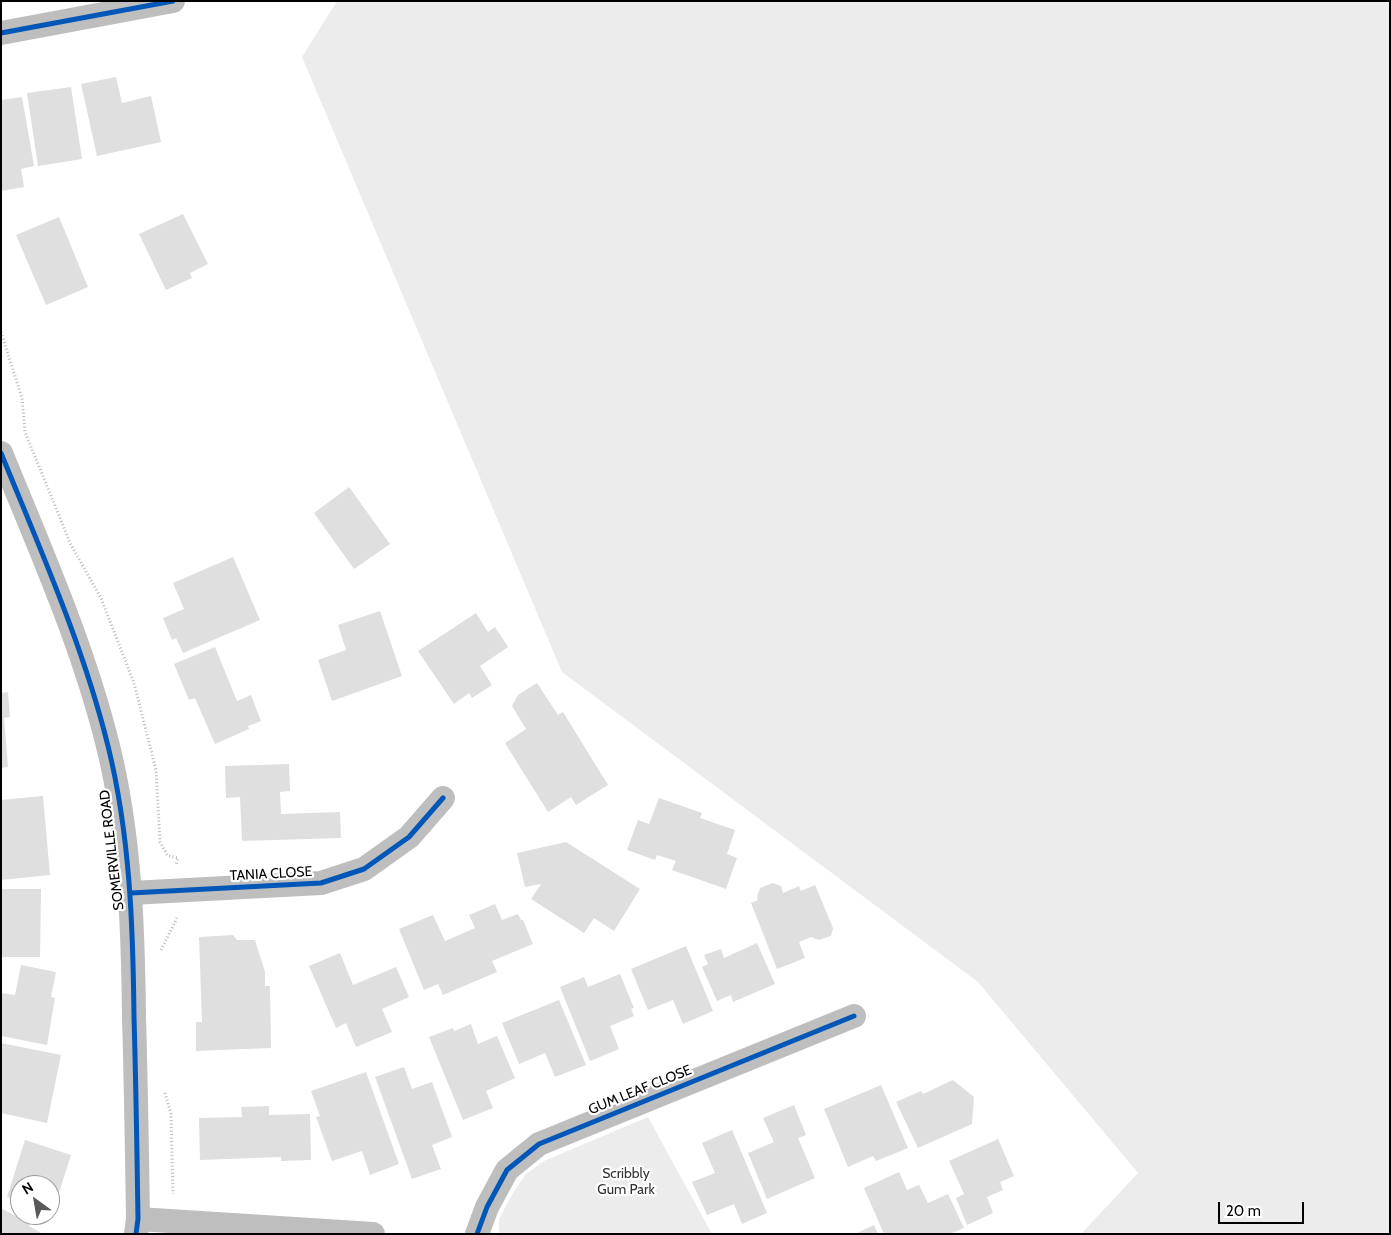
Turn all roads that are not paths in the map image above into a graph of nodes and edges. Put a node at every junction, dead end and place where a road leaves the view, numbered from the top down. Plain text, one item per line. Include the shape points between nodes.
1 (172, 1) edge
2 (1, 34) edge
3 (1, 452) edge
4 (443, 798) dead end
5 (131, 893) junction
6 (854, 1016) dead end
7 (137, 1226) edge
8 (373, 1234) edge
9 (477, 1234) edge

1 - 2 street
3 - 5 street, SOMERVILLE ROAD via 91,684 113,771
4 - 5 street, TANIA CLOSE via 409,837 364,869 321,883
5 - 7 street, SOMERVILLE ROAD
6 - 9 street, GUM LEAF CLOSE via 539,1144 507,1170
7 - 8 street

